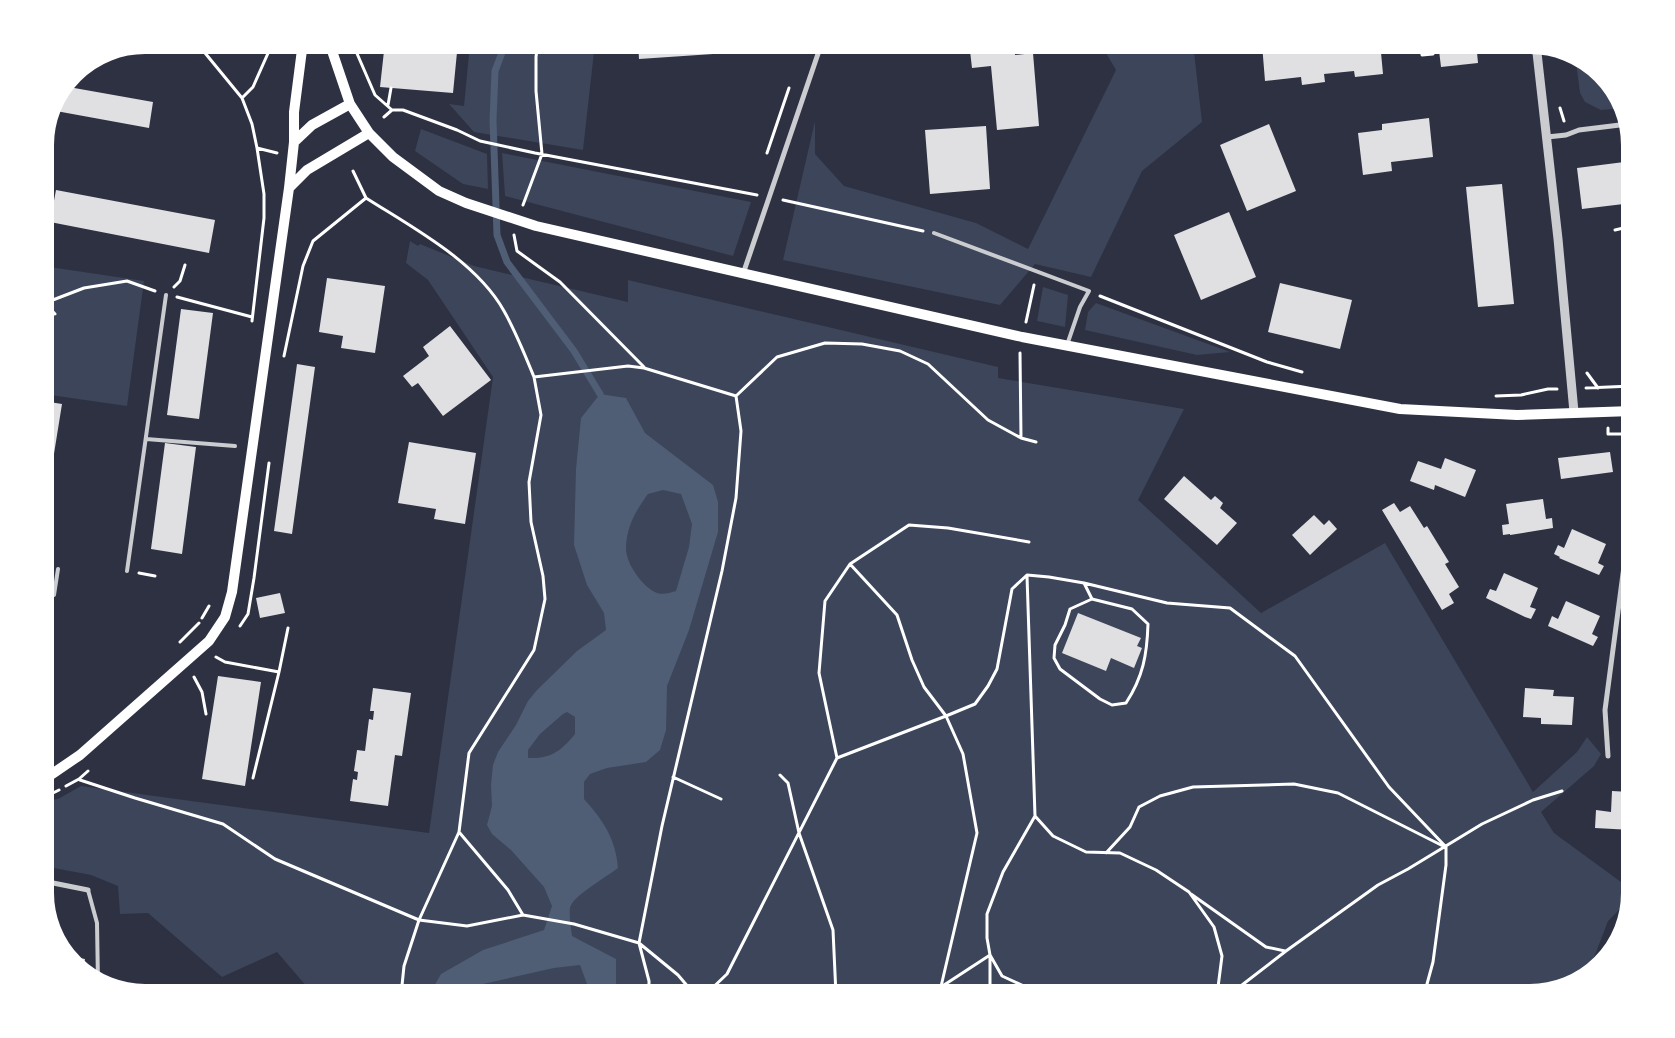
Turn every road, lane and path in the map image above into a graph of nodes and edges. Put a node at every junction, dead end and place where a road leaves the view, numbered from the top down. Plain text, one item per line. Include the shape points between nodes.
1 (203, 51) edge
2 (269, 51) edge
3 (302, 51) edge
4 (332, 51) edge
5 (356, 51) edge
6 (537, 51) edge
7 (819, 51) edge
8 (1422, 51) edge
9 (1537, 52) edge
10 (1433, 54) dead end
11 (390, 88) dead end
12 (242, 98) junction
13 (350, 104) junction
14 (387, 106) junction
15 (392, 110) junction
16 (384, 117) dead end
17 (1621, 125) edge
18 (370, 133) junction
19 (1546, 137) junction
20 (294, 142) junction
21 (258, 148) junction
22 (279, 153) dead end
23 (542, 154) junction
24 (353, 171) dead end
25 (289, 188) junction
26 (768, 197) junction
27 (366, 198) junction
28 (520, 214) dead end
29 (1624, 228) edge
30 (1615, 230) dead end
31 (514, 232) dead end
32 (934, 233) joint
33 (185, 265) dead end
34 (742, 274) junction
35 (1089, 291) junction
36 (166, 294) junction
37 (51, 300) edge
38 (51, 310) edge
39 (55, 314) dead end
40 (252, 317) junction
41 (251, 326) dead end
42 (1067, 345) junction
43 (283, 362) dead end
44 (644, 368) junction
45 (1305, 372) dead end
46 (534, 377) junction
47 (1624, 386) edge
48 (1571, 388) junction
49 (736, 396) junction
50 (1495, 396) dead end
51 (1624, 411) edge
52 (1574, 412) junction
53 (146, 439) junction
54 (1036, 442) dead end
55 (236, 446) dead end
56 (269, 459) dead end
57 (1029, 542) dead end
58 (850, 564) junction
59 (1624, 566) edge
60 (58, 569) dead end
61 (127, 571) dead end
62 (1027, 575) junction
63 (1084, 583) junction
64 (54, 594) dead end
65 (1092, 599) junction
66 (211, 601) dead end
67 (239, 628) dead end
68 (288, 628) dead end
69 (173, 648) dead end
70 (222, 650) dead end
71 (279, 672) junction
72 (186, 682) dead end
73 (206, 714) dead end
74 (946, 716) junction
75 (1608, 756) dead end
76 (837, 758) junction
77 (93, 766) dead end
78 (51, 774) edge
79 (780, 775) dead end
80 (253, 778) dead end
81 (673, 778) junction
82 (1562, 791) dead end
83 (721, 799) dead end
84 (1035, 816) junction
85 (459, 832) junction
86 (799, 833) junction
87 (1446, 847) junction
88 (1106, 853) junction
89 (51, 883) edge
90 (88, 890) joint
91 (1188, 892) junction
92 (523, 915) junction
93 (419, 920) junction
94 (639, 943) junction
95 (1286, 951) junction
96 (990, 955) junction
97 (98, 974) edge
98 (402, 987) edge
99 (649, 987) edge
100 (688, 987) edge
101 (714, 987) edge
102 (836, 987) edge
103 (941, 987) joint
104 (990, 987) edge
105 (1027, 987) edge
106 (1218, 987) edge
107 (1240, 987) edge
108 (1426, 987) edge

1 - 12 path
2 - 12 path via 254,87
3 - 20 main road via 294,112
4 - 13 main road
5 - 14 path via 375,95
6 - 23 path via 536,91
7 - 26 street
8 - 10 path via 1422,55
9 - 19 street
11 - 14 path
12 - 21 path
13 - 18 main road
13 - 20 main road via 312,125
14 - 15 path
15 - 16 path
15 - 23 path via 403,110 480,141
17 - 19 street
18 - 25 main road via 307,170
18 - 34 main road via 393,157 439,191 466,203 536,226
19 - 48 street
20 - 25 main road
21 - 22 path
21 - 40 path via 264,218
23 - 26 path
23 - 28 path
24 - 27 path
25 - 78 main road via 226,618 209,640 80,755
26 - 32 path
26 - 34 street
27 - 43 path via 313,242 303,266
27 - 46 path via 450,252 486,286 504,310
29 - 30 path
31 - 44 path via 517,251 560,282
32 - 35 lane
33 - 36 path via 180,281
34 - 42 main road
35 - 42 lane
35 - 45 path via 1267,362
36 - 37 path via 126,281 84,288
36 - 40 path
36 - 53 lane
38 - 39 path
40 - 41 path
42 - 52 main road via 1400,409 1517,415
44 - 46 path via 608,367
44 - 49 path
46 - 85 path via 541,415 529,482 531,522 545,599 534,650 468,753
47 - 48 path
48 - 50 path
48 - 52 street
49 - 54 path via 777,357 825,343 862,344 900,351 928,364 988,420 1021,438
49 - 81 path via 741,430 736,498
51 - 52 main road
53 - 55 lane
53 - 61 lane
56 - 67 path via 248,614
57 - 58 path via 948,528 909,525
58 - 74 path via 897,615 924,687
58 - 76 path via 824,601 820,655 819,673
59 - 75 street via 1605,710
60 - 64 lane
62 - 63 path
62 - 74 path via 1012,589 997,669 988,686 975,704
62 - 84 path
63 - 65 path
63 - 87 path via 1167,603 1230,608 1294,656 1389,787
65 - 65 path via 1132,609 1148,624 1148,648 1138,685 1126,703 1112,705 1100,699 1060,669 1054,658 1055,645 1070,609
66 - 69 path via 198,624
68 - 71 path
70 - 71 path via 216,657 225,662
71 - 80 path
72 - 73 path via 193,676 202,692
74 - 76 path
74 - 103 path via 963,754 977,833
76 - 86 path
77 - 93 path via 79,779 223,824 275,859
79 - 86 path via 788,783
81 - 83 path
81 - 94 path
82 - 87 path via 1533,800 1482,824
84 - 88 path via 1053,836 1086,852
84 - 96 path via 1002,872 987,914 986,938
85 - 92 path via 508,890
85 - 93 path
86 - 101 path via 727,974
86 - 102 path via 833,930
87 - 88 path via 1338,792 1294,784 1193,787 1160,796 1139,807 1130,827
87 - 95 path via 1378,885
87 - 108 path via 1433,962
88 - 91 path via 1120,853 1156,870
89 - 90 street
90 - 97 lane via 97,923
91 - 95 path via 1266,947
91 - 106 path via 1214,927 1222,956
92 - 93 path via 468,926
92 - 94 path via 574,924
93 - 98 path via 404,966
94 - 99 path
94 - 100 path
95 - 107 path
96 - 103 path
96 - 104 path
96 - 105 path via 1002,976

